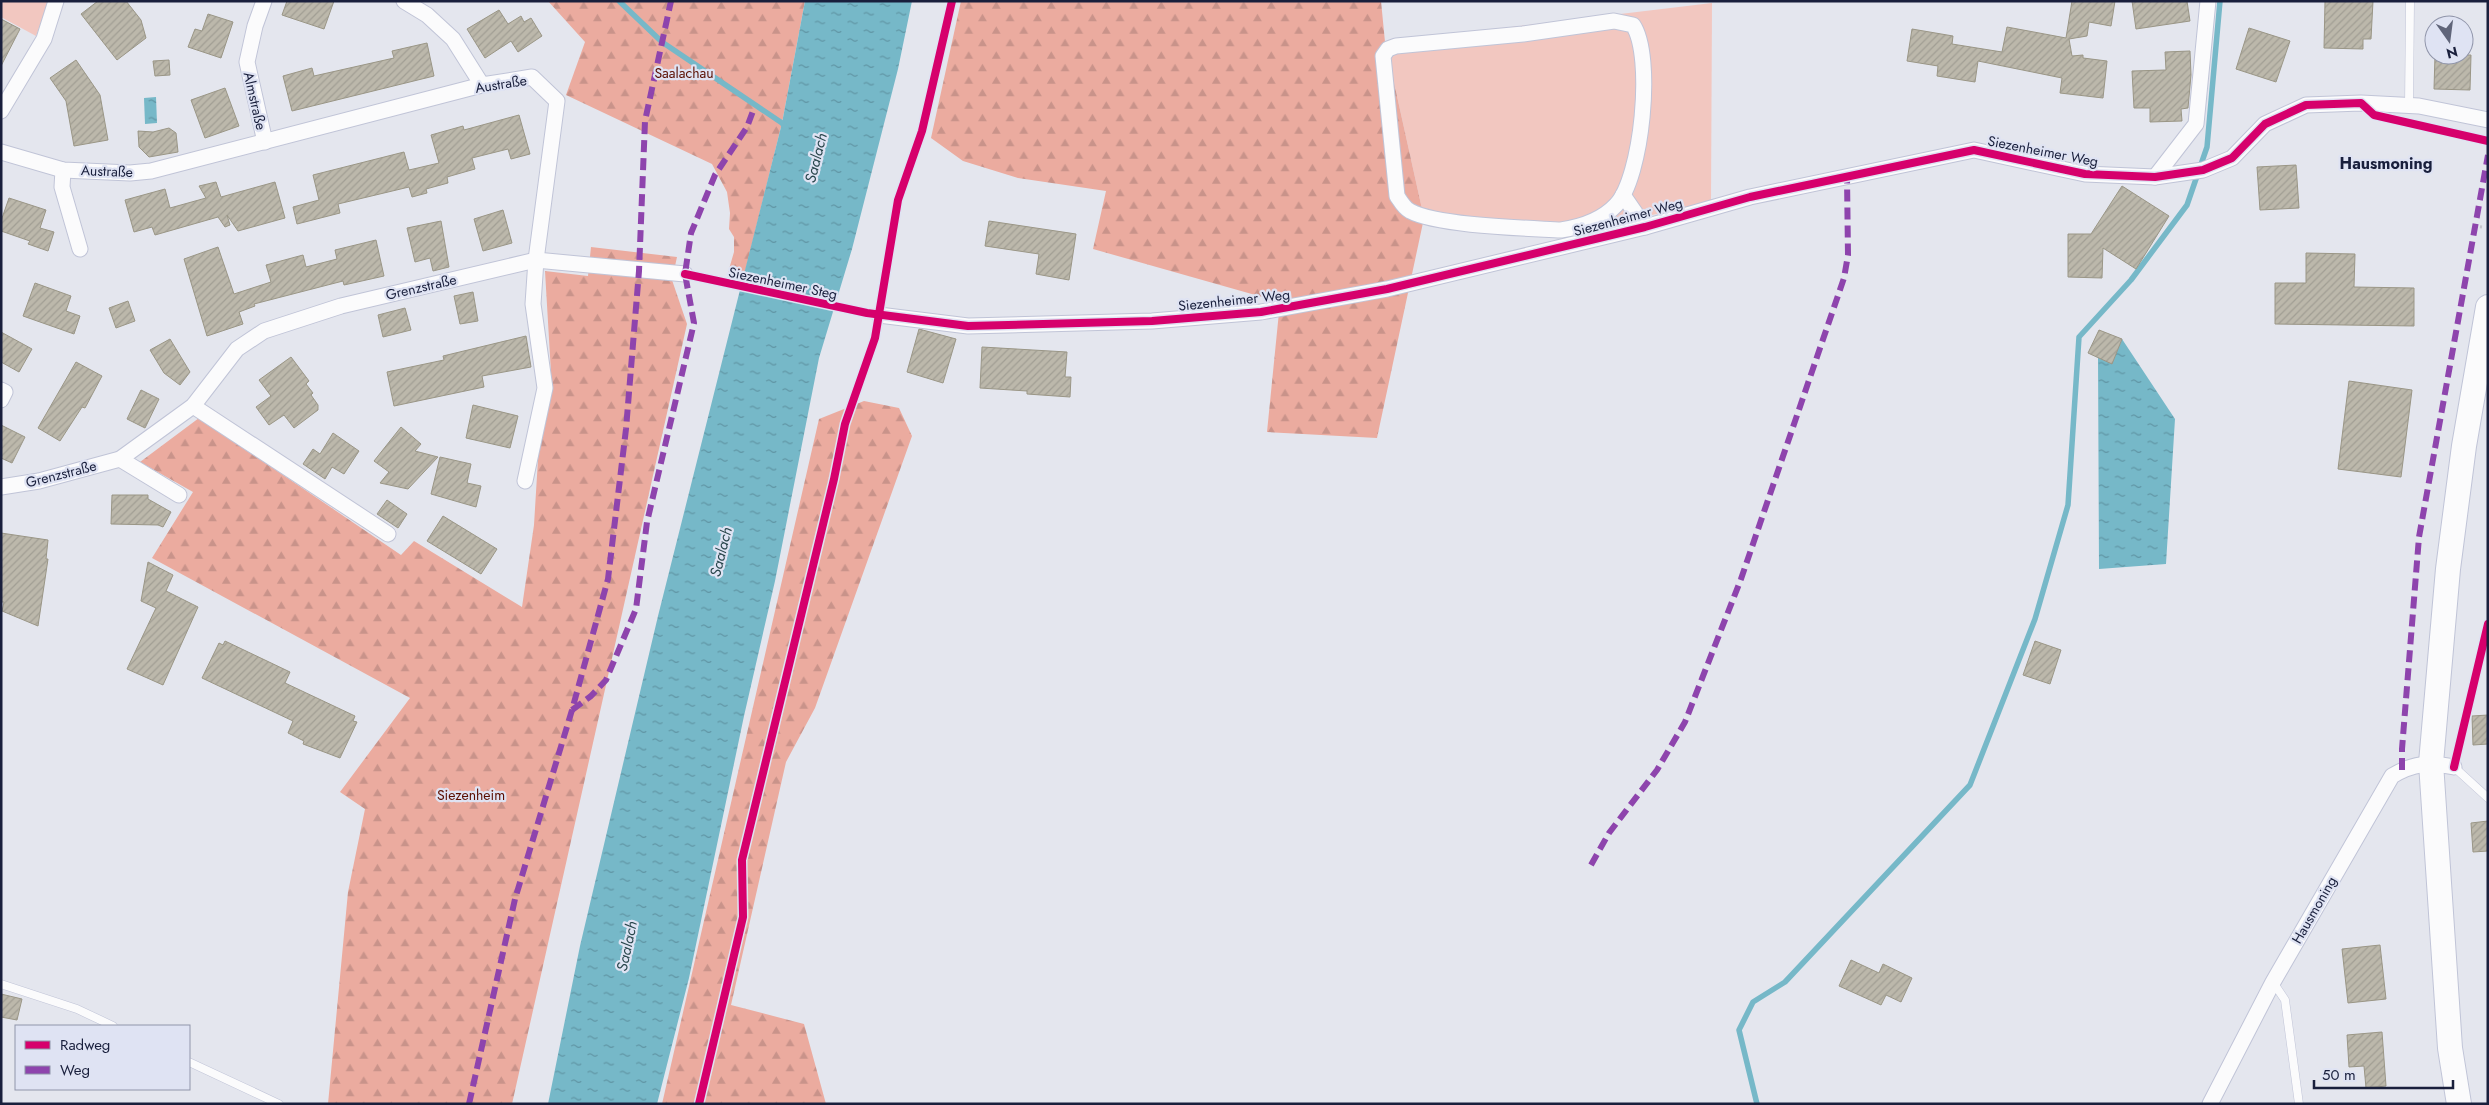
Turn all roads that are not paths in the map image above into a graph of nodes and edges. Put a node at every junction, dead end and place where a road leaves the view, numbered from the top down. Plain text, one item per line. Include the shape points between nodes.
1 (56, 1) edge
2 (264, 1) edge
3 (404, 1) edge
4 (2208, 1) edge
5 (2410, 1) edge
6 (482, 85) junction
7 (2409, 106) junction
8 (1, 111) edge
9 (2488, 120) edge
10 (265, 142) junction
11 (1, 152) edge
12 (63, 170) junction
13 (2155, 177) junction
14 (1623, 195) junction
15 (1646, 227) junction
16 (80, 249) dead end
17 (536, 260) junction
18 (690, 275) road end
19 (2488, 307) edge
20 (873, 314) road end
21 (1, 390) edge
22 (1, 400) edge
23 (193, 406) junction
24 (120, 459) junction
25 (525, 481) dead end
26 (1, 487) edge
27 (179, 495) dead end
28 (388, 534) dead end
29 (2442, 765) junction
30 (2488, 798) edge
31 (2273, 982) junction
32 (1, 984) edge
33 (111, 1025) edge
34 (190, 1062) edge
35 (279, 1104) edge
36 (2210, 1104) edge
37 (2299, 1104) edge
38 (2459, 1104) edge

1 - 8 street via 44,39
2 - 10 street, Almstraße via 247,62
3 - 6 street via 427,15 453,39
4 - 13 street via 2196,124
5 - 7 lane
6 - 10 street, Austraße
6 - 17 street, Austraße via 532,77 557,101
7 - 9 street, Siezenheimer Weg
7 - 13 street, Siezenheimer Weg via 2361,103 2306,105 2265,124 2232,158 2203,170
10 - 12 street, Austraße via 151,171
11 - 12 street, Austraße
12 - 16 street, Austraße via 62,187
13 - 15 street, Siezenheimer Weg via 2085,174 1974,150 1750,197
14 - 14 street via 1640,146 1642,114 1640,40 1633,25 1614,21 1523,34 1396,46 1383,56 1398,196 1411,212 1446,220 1561,230 1603,217
14 - 15 street
15 - 20 street, Siezenheimer Weg via 1387,289 1261,312 1152,321 968,326
17 - 18 street, Grenzstraße
17 - 23 street, Grenzstraße via 341,306 264,331 238,349
17 - 25 street, Austraße via 534,304 545,388
19 - 29 main road via 2450,550
21 - 22 street via 5,392
23 - 24 street, Grenzstraße
23 - 28 street
24 - 26 street, Grenzstraße via 39,482
24 - 27 street
29 - 30 lane
29 - 31 street, Hausmoning via 2402,770 2392,776
29 - 38 main road via 2450,1048
31 - 36 street, Hausmoning
31 - 37 lane via 2286,1000
32 - 33 lane via 77,1009
34 - 35 lane

